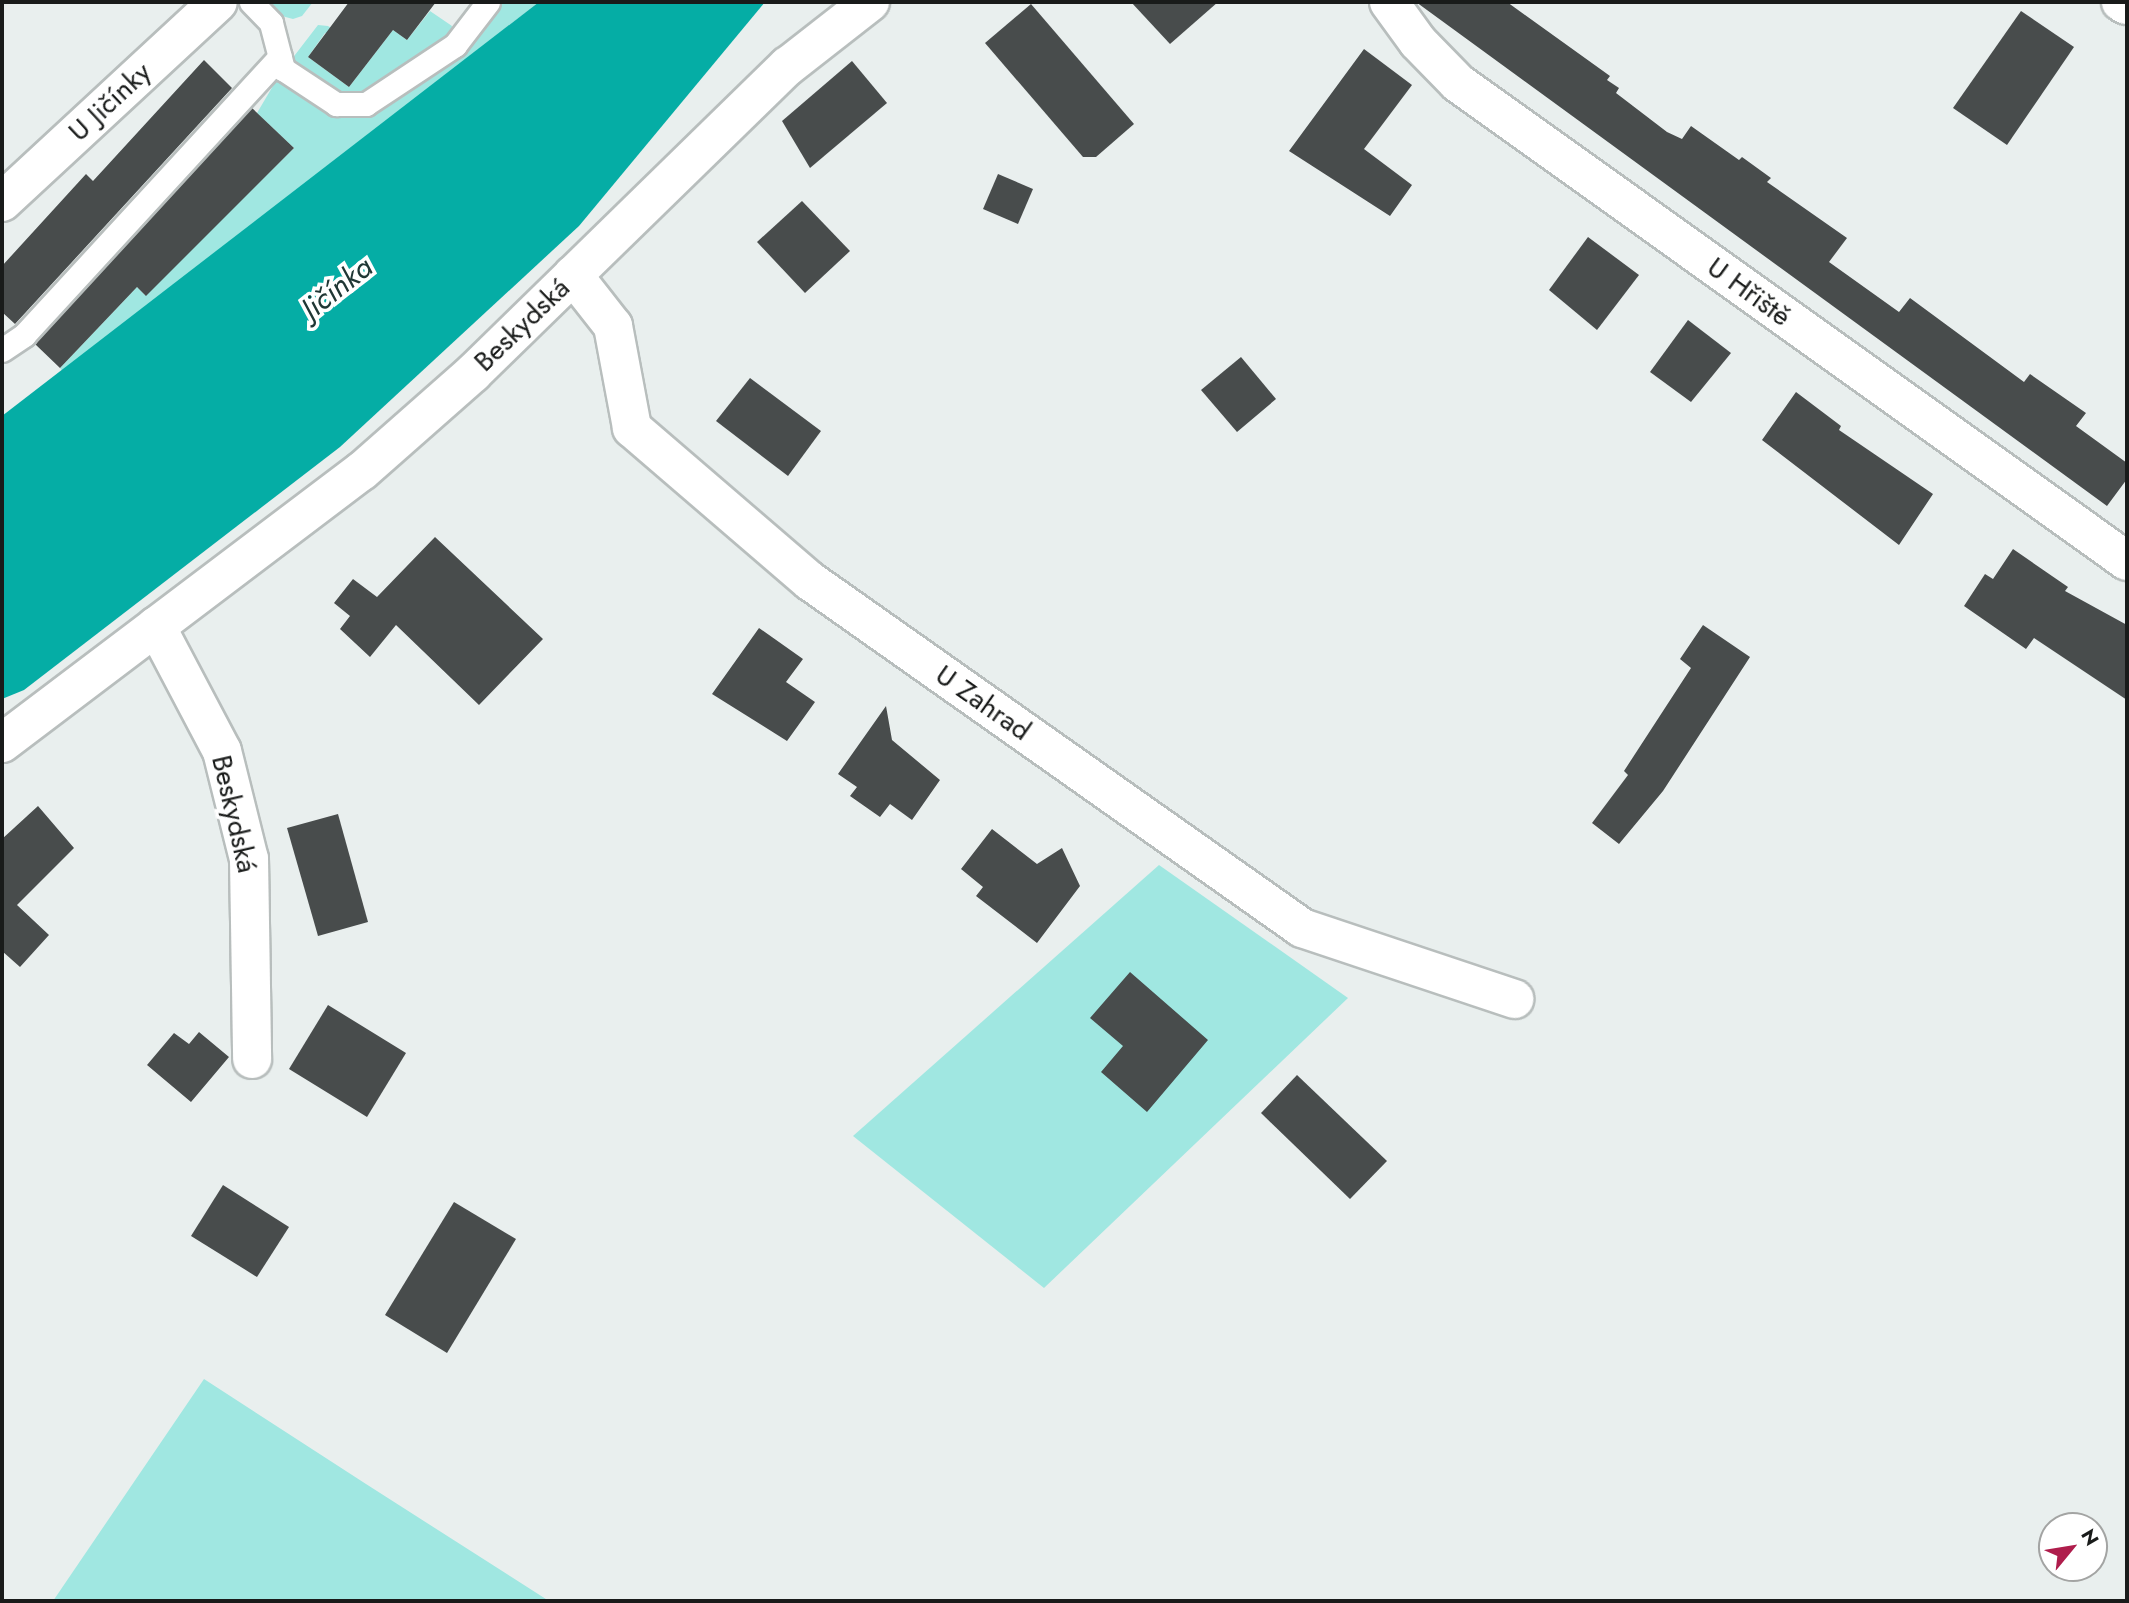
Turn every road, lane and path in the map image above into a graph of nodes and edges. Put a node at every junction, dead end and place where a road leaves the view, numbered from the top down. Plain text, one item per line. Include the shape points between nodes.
1 (218, 2) edge
2 (251, 2) edge
3 (488, 2) edge
4 (870, 2) edge
5 (1389, 2) edge
6 (2121, 2) edge
7 (2127, 5) edge
8 (280, 57) junction
9 (2, 202) edge
10 (573, 275) junction
11 (2, 350) edge
12 (2127, 561) edge
13 (156, 626) junction
14 (2, 743) edge
15 (1514, 999) dead end
16 (252, 1059) dead end

1 - 9 street, U Jičínky
2 - 8 lane via 271,23
3 - 8 lane via 455,45 366,104 336,104 283,69
4 - 10 street, Beskydská via 788,66
5 - 12 street, U Hřiště via 1418,42 1458,83
6 - 7 street
8 - 11 lane via 24,335
10 - 13 street, Beskydská via 362,471
10 - 15 street, U Zahrad via 613,326 632,428 810,581 1302,928
13 - 14 street, Beskydská
13 - 16 street, Beskydská via 222,751 248,859

